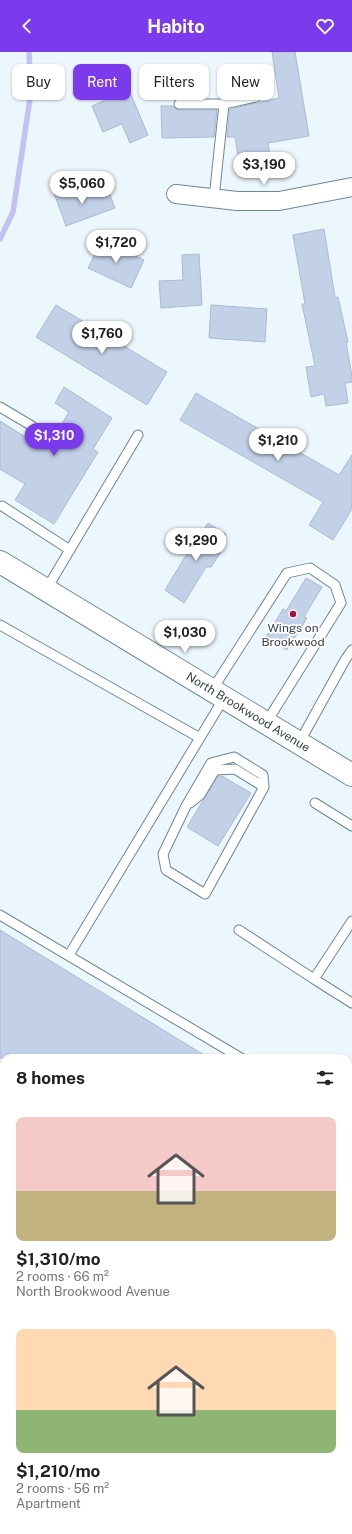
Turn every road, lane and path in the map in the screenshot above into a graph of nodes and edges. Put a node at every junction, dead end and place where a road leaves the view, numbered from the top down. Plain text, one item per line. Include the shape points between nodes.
1 (242, 100) edge
2 (179, 104) dead end
3 (224, 104) junction
4 (352, 187) edge
5 (176, 194) dead end
6 (214, 198) junction
7 (0, 407) edge
8 (32, 426) dead end
9 (138, 435) dead end
10 (2, 506) dead end
11 (70, 550) junction
12 (0, 562) edge
13 (46, 590) junction
14 (0, 625) edge
15 (352, 650) edge
16 (218, 694) junction
17 (266, 724) junction
18 (200, 738) junction
19 (299, 743) junction
20 (352, 775) edge
21 (315, 803) dead end
22 (186, 806) joint
23 (352, 826) edge
24 (0, 914) edge
25 (352, 921) edge
26 (239, 930) dead end
27 (69, 955) junction
28 (314, 979) junction
29 (352, 1003) edge
30 (234, 1054) edge

1 - 3 lane
2 - 3 lane
3 - 6 lane
4 - 6 street via 279,201
5 - 6 street
7 - 8 lane
9 - 11 lane
10 - 11 lane
11 - 13 lane
12 - 13 street, North Brookwood Avenue
13 - 16 street, North Brookwood Avenue
14 - 18 lane
15 - 19 lane
16 - 17 street, North Brookwood Avenue
16 - 17 lane via 287,573 310,568 335,585 341,603
16 - 18 lane
17 - 19 street, North Brookwood Avenue
18 - 27 lane
19 - 20 street, North Brookwood Avenue
21 - 23 lane
22 - 22 lane via 163,854 166,870 205,894 264,787 263,775 234,757 211,763
24 - 27 lane
25 - 28 lane
26 - 28 lane
27 - 30 lane
28 - 29 lane

